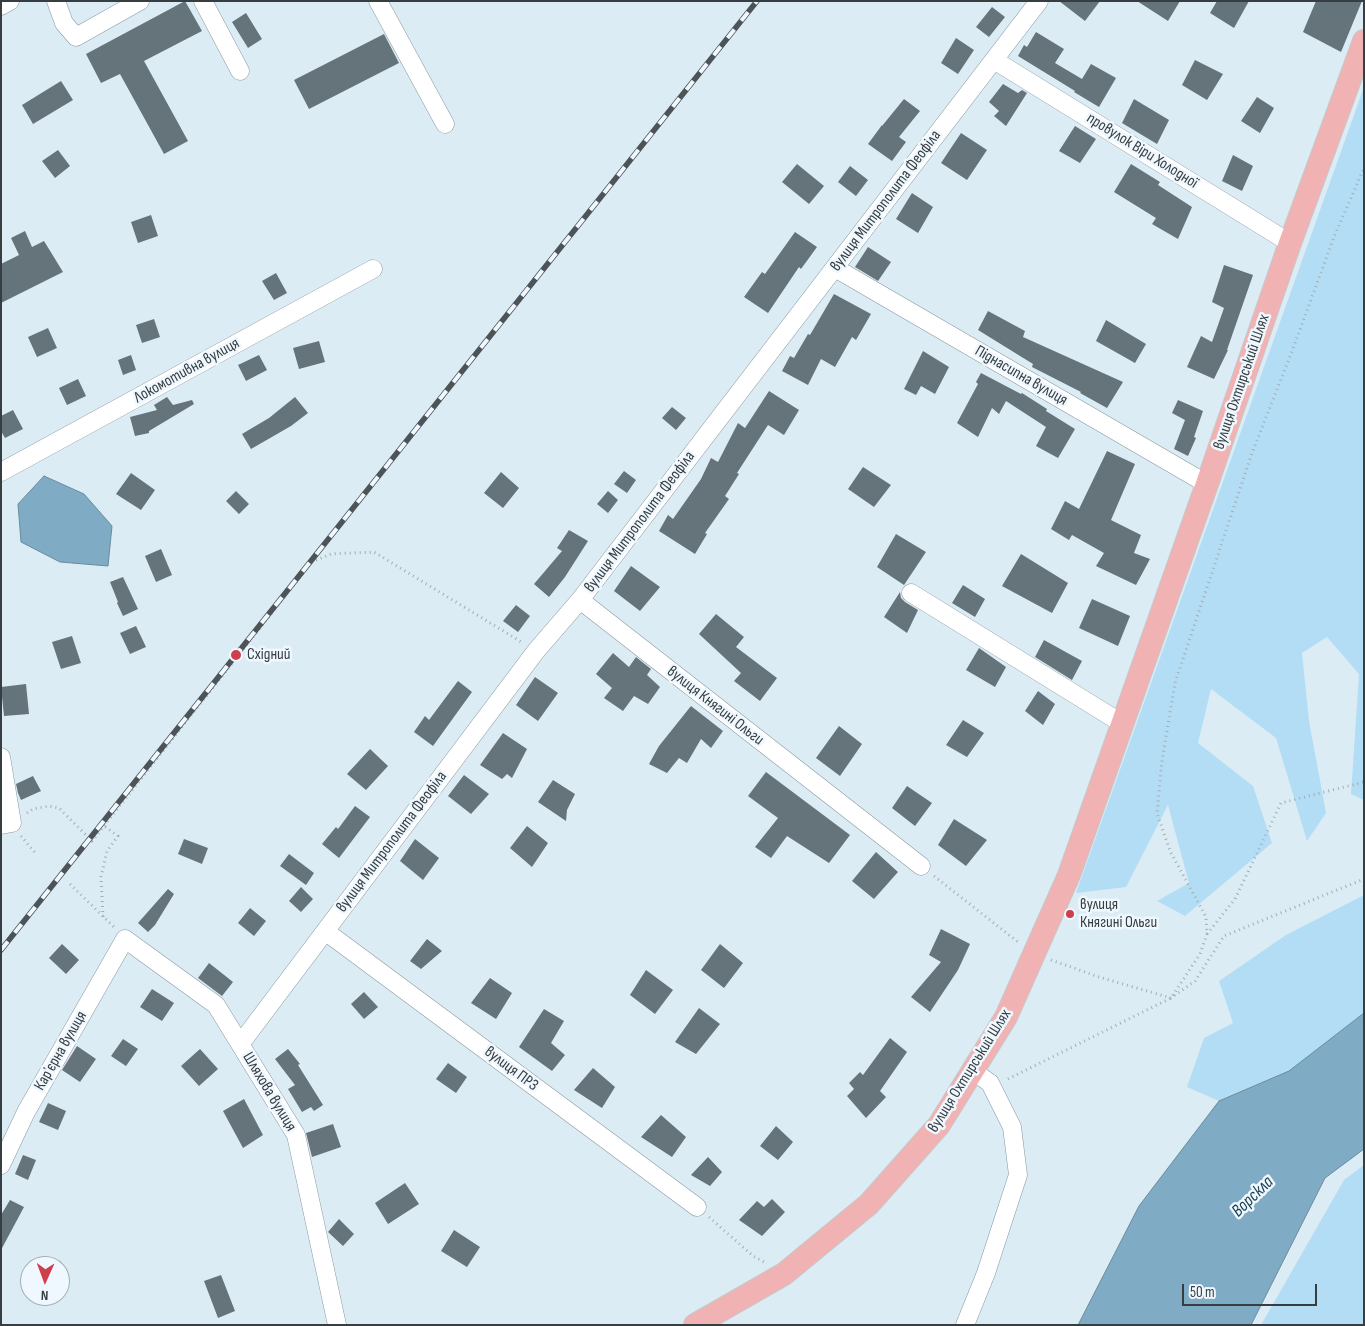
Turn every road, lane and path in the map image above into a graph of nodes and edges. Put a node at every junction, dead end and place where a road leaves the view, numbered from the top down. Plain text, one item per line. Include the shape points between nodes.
1 (10, 1) edge
2 (56, 1) edge
3 (140, 1) edge
4 (203, 1) edge
5 (378, 1) edge
6 (1039, 1) edge
7 (1, 6) edge
8 (1364, 42) edge
9 (994, 60) junction
10 (240, 71) dead end
11 (445, 124) dead end
12 (1364, 168) edge
13 (1290, 243) junction
14 (835, 268) junction
15 (374, 269) dead end
16 (1, 472) edge
17 (1207, 484) junction
18 (911, 593) dead end
19 (580, 600) junction
20 (536, 652) junction
21 (1123, 724) junction
22 (1, 757) edge
23 (1364, 782) edge
24 (6, 824) edge
25 (104, 826) junction
26 (37, 855) dead end
27 (921, 866) joint
28 (1364, 879) edge
29 (70, 884) dead end
30 (103, 917) junction
31 (325, 931) junction
32 (1207, 934) junction
33 (125, 939) junction
34 (1034, 954) junction
35 (1171, 998) junction
36 (241, 1043) junction
37 (981, 1077) junction
38 (1, 1165) edge
39 (697, 1207) joint
40 (753, 1256) dead end
41 (338, 1325) edge
42 (695, 1325) edge
43 (965, 1325) edge

1 - 7 street
2 - 3 street via 64,24 76,37
4 - 10 street
5 - 11 street
6 - 9 street, вулиця Митрополита Феофіла
8 - 13 main road, вулиця Охтирський Шлях
9 - 13 street, провулок Віри Холодної
9 - 14 street, вулиця Митрополита Феофіла
12 - 32 path via 1334,237 1252,453 1175,683 1157,813 1170,851 1206,917
13 - 17 main road, вулиця Охтирський Шлях
14 - 17 street, Піднасипна вулиця
14 - 19 street, вулиця Митрополита Феофіла
15 - 16 street, Локомотивна вулиця
17 - 21 main road, вулиця Охтирський Шлях
18 - 21 street
19 - 20 street, вулиця Митрополита Феофіла
19 - 27 street, вулиця Княгині Ольги
20 - 25 path via 374,552 331,554 318,559 312,562
20 - 31 street, вулиця Митрополита Феофіла
21 - 34 main road, вулиця Охтирський Шлях via 1069,875
22 - 24 street
23 - 32 path via 1281,803 1235,899
24 - 25 path via 33,809 49,806 59,808 92,841
24 - 26 path
25 - 30 path via 118,836 107,851 101,877
27 - 34 path
28 - 35 path via 1224,936 1195,981
29 - 30 path
30 - 33 path
31 - 36 street, вулиця Митрополита Феофіла
31 - 39 street, вулиця ПРЗ
32 - 35 path via 1200,954
33 - 36 street, Шляхова вулиця via 216,1005
33 - 38 street, Карʼєрна вулиця via 26,1112
34 - 35 path
34 - 37 main road, вулиця Охтирський Шлях
35 - 37 path via 1004,1081
36 - 41 street, Шляхова вулиця via 296,1135
37 - 42 main road, вулиця Охтирський Шлях via 869,1204 784,1274
37 - 43 street via 1012,1127 1018,1175
39 - 40 path

